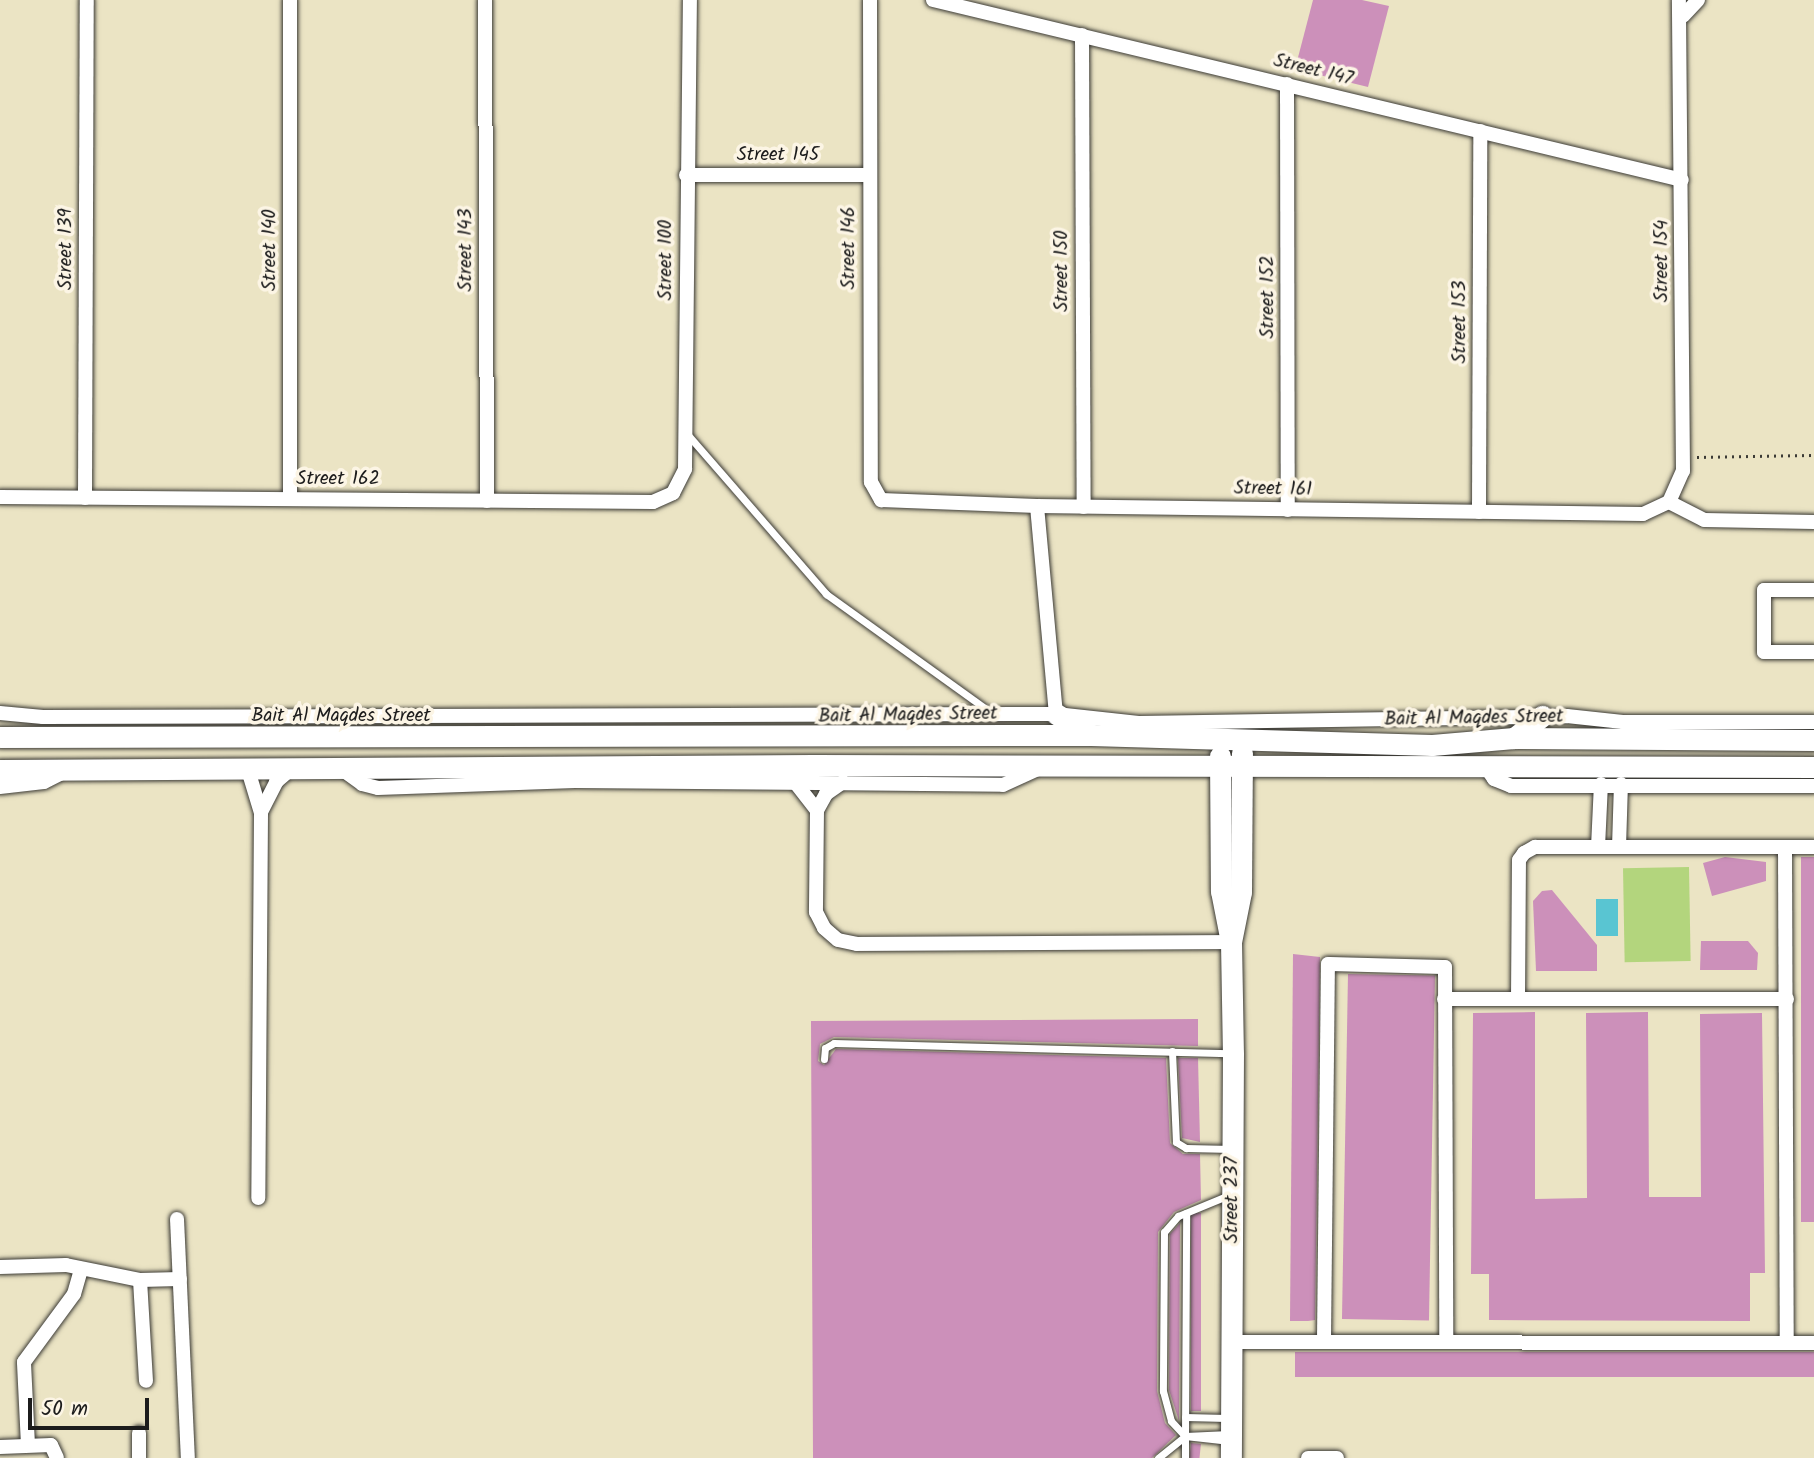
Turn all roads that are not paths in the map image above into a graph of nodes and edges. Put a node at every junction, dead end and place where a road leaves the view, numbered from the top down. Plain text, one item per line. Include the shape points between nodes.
1 (87, 0) edge
2 (290, 0) edge
3 (485, 0) edge
4 (688, 0) edge
5 (870, 0) edge
6 (933, 0) edge
7 (1679, 0) edge
8 (1698, 0) edge
9 (1683, 16) junction
10 (1082, 35) junction
11 (1287, 84) junction
12 (1480, 131) junction
13 (869, 174) junction
14 (686, 176) junction
15 (1682, 180) junction
16 (685, 432) junction
17 (673, 493) joint
18 (875, 495) joint
19 (0, 497) edge
20 (85, 498) junction
21 (290, 499) junction
22 (487, 501) junction
23 (1669, 502) junction
24 (1037, 506) junction
25 (1084, 507) junction
26 (1288, 510) junction
27 (1479, 512) junction
28 (1814, 523) edge
29 (1814, 590) edge
30 (1814, 652) edge
31 (0, 713) edge
32 (1056, 714) junction
33 (994, 715) junction
34 (1542, 716) junction
35 (1814, 722) edge
36 (1091, 735) junction
37 (0, 737) edge
38 (463, 738) junction
39 (1514, 738) junction
40 (1220, 739) junction
41 (1241, 739) junction
42 (1814, 740) edge
43 (1220, 767) junction
44 (1814, 767) edge
45 (1040, 768) junction
46 (1242, 768) junction
47 (0, 769) edge
48 (68, 770) junction
49 (248, 770) junction
50 (290, 770) junction
51 (343, 770) junction
52 (1488, 770) junction
53 (794, 781) junction
54 (844, 781) junction
55 (1601, 784) junction
56 (1621, 784) junction
57 (1814, 786) edge
58 (0, 787) edge
59 (817, 810) junction
60 (261, 813) junction
61 (1598, 846) junction
62 (1619, 846) junction
63 (1785, 847) junction
64 (1814, 847) edge
65 (1231, 943) junction
66 (1444, 999) junction
67 (1518, 999) junction
68 (1787, 999) junction
69 (1172, 1051) junction
70 (1233, 1054) junction
71 (824, 1059) dead end
72 (1232, 1149) junction
73 (1233, 1193) junction
74 (258, 1198) dead end
75 (1186, 1213) junction
76 (177, 1219) dead end
77 (0, 1267) edge
78 (81, 1269) junction
79 (180, 1279) junction
80 (140, 1280) junction
81 (1324, 1340) junction
82 (1233, 1342) junction
83 (1447, 1342) junction
84 (1787, 1343) junction
85 (1814, 1343) edge
86 (146, 1381) dead end
87 (1185, 1417) junction
88 (138, 1433) dead end
89 (1185, 1436) junction
90 (1234, 1442) edge
91 (28, 1445) junction
92 (0, 1447) edge
93 (57, 1458) edge
94 (139, 1458) edge
95 (188, 1458) edge
96 (1158, 1458) edge
97 (1185, 1458) edge
98 (1308, 1458) edge
99 (1337, 1458) edge

1 - 20 street, Street 139
2 - 21 street, Street 140
3 - 22 street, Street 143
4 - 14 street, Street 100
5 - 13 street, Street 146
6 - 10 street, Street 147
7 - 9 street, Street 154
8 - 9 street
9 - 15 street, Street 154
10 - 11 street, Street 147
10 - 25 street, Street 150
11 - 12 street, Street 147
11 - 26 street, Street 152
12 - 15 street, Street 147
12 - 27 street, Street 153
13 - 14 street, Street 145
13 - 18 street, Street 146 via 871,482
14 - 16 street, Street 100
15 - 23 street, Street 154 via 1684,458 1679,488
16 - 17 street, Street 100 via 685,469
16 - 33 lane via 827,594
17 - 22 street, Street 162 via 653,502
18 - 24 street, Street 161 via 893,503
19 - 20 street, Street 162
20 - 21 street, Street 162
21 - 22 street, Street 162
23 - 27 street, Street 161 via 1643,514
23 - 28 street via 1704,520
24 - 25 street, Street 161
24 - 32 street
25 - 26 street, Street 161
26 - 27 street, Street 161
29 - 30 street via 1764,590 1764,652
31 - 33 street, Bait Al Maqdes Street via 43,717
32 - 33 street, Bait Al Maqdes Street
32 - 34 street, Bait Al Maqdes Street via 1139,723
32 - 36 street
34 - 35 street, Bait Al Maqdes Street via 1623,722
34 - 39 street
36 - 38 street, Bait Al Maqdes Street
36 - 40 street, Bait Al Maqdes Street
37 - 38 street, Bait Al Maqdes Street
38 - 49 street via 399,751 278,751
39 - 41 street, Bait Al Maqdes Street via 1432,745
39 - 42 street, Bait Al Maqdes Street
40 - 41 street, Bait Al Maqdes Street
40 - 43 street, Street 237
41 - 46 street, Street 237
43 - 45 street
43 - 46 street
43 - 65 street, Street 237 via 1221,891
44 - 52 street
45 - 51 street via 813,765
45 - 54 street via 1003,785
46 - 52 street
46 - 65 street, Street 237 via 1241,892
47 - 48 street
48 - 49 street
48 - 58 street via 44,782
49 - 50 street
49 - 60 street
50 - 51 street
50 - 60 street via 276,782
51 - 53 street via 378,788 575,781 639,785
52 - 55 street via 1494,779 1511,786
53 - 54 street
53 - 59 street
54 - 59 street via 827,794
55 - 56 street
55 - 61 street
56 - 57 street
56 - 62 street
59 - 65 street via 816,912 830,935 848,943
60 - 74 street
61 - 62 street
61 - 67 street via 1535,847 1519,860
62 - 63 street
63 - 64 street
63 - 68 street
65 - 70 street, Street 237
66 - 67 street
66 - 81 street via 1445,967 1328,964
66 - 83 street
67 - 68 street
68 - 84 street
69 - 70 lane
69 - 71 lane via 834,1043 825,1048
69 - 72 lane via 1176,1142 1186,1148
70 - 72 street, Street 237
72 - 73 street, Street 237
73 - 75 lane
73 - 82 street, Street 237
75 - 87 lane
75 - 89 lane via 1167,1226 1163,1239 1164,1401 1171,1421
76 - 79 street
77 - 78 street
78 - 80 street
78 - 91 street via 74,1294 24,1362
79 - 80 street
79 - 95 street
80 - 86 street
81 - 82 street
81 - 83 street
82 - 90 street, Street 237
83 - 84 street
84 - 85 street
87 - 89 lane
87 - 90 lane
88 - 94 street
89 - 90 lane
89 - 96 lane
89 - 97 lane
91 - 92 street
91 - 93 street via 51,1445
98 - 99 street

